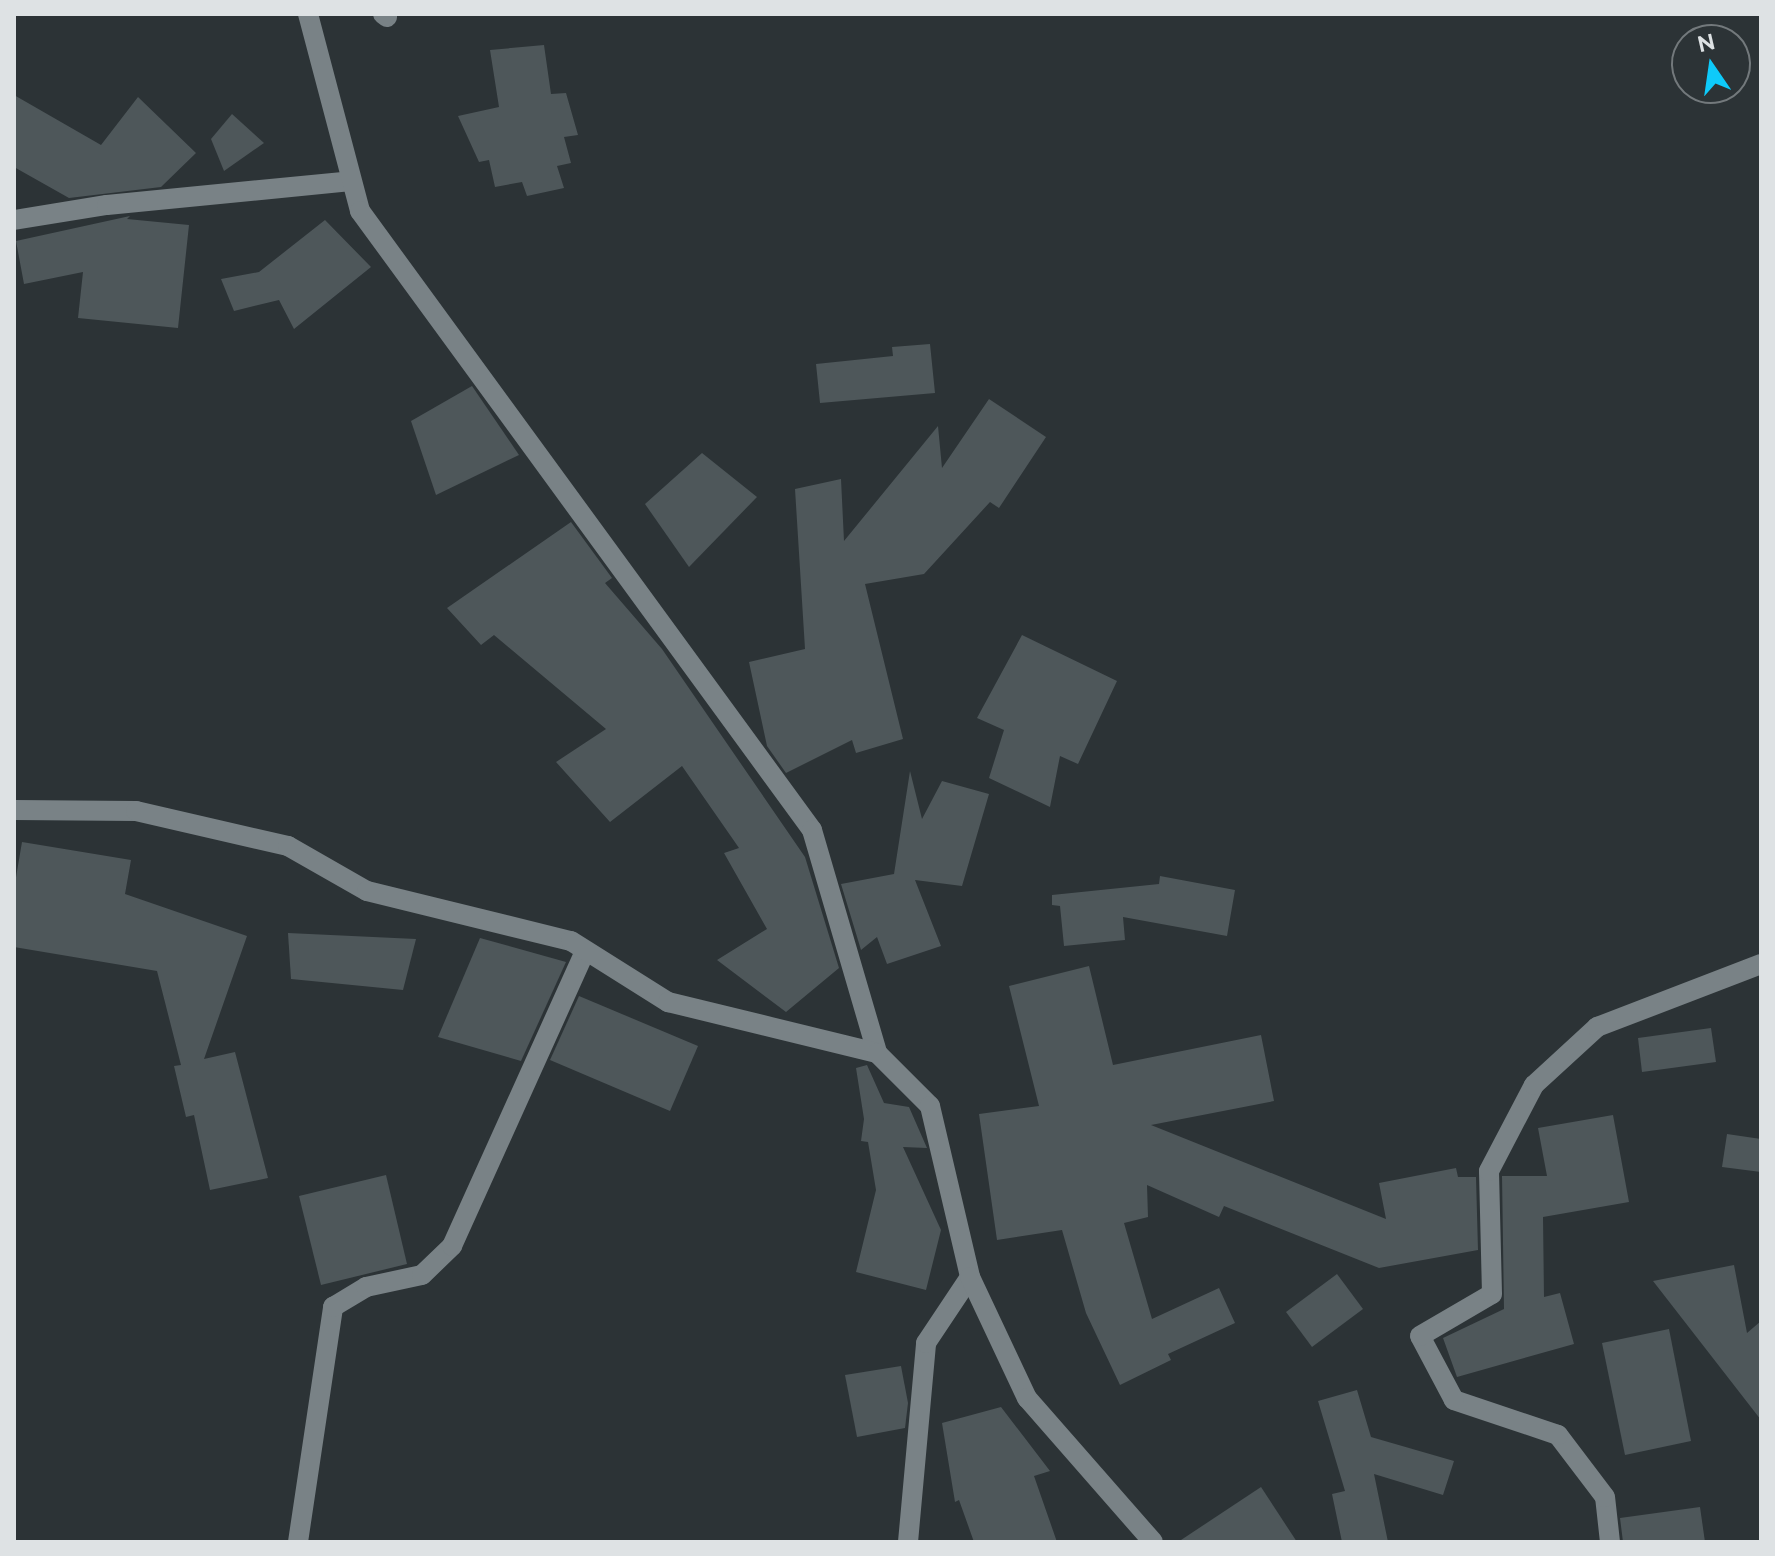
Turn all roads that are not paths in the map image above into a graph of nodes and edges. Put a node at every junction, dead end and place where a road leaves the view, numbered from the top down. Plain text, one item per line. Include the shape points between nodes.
1 (308, 14) edge
2 (351, 181) junction
3 (14, 220) edge
4 (14, 810) edge
5 (585, 951) junction
6 (1761, 964) edge
7 (877, 1053) junction
8 (970, 1277) junction
9 (298, 1542) edge
10 (908, 1542) edge
11 (1153, 1542) edge
12 (1610, 1542) edge

1 - 2 street
2 - 3 street via 107,205
2 - 7 street via 360,211 812,830
4 - 5 street via 136,811 288,846 367,891 571,941
5 - 7 street via 668,1002
5 - 9 street via 452,1246 422,1275 366,1287 333,1307
6 - 12 street via 1597,1027 1534,1085 1489,1171 1492,1294 1420,1336 1454,1400 1558,1435 1605,1497
7 - 8 street via 930,1106
8 - 10 street via 926,1343
8 - 11 street via 1027,1398

